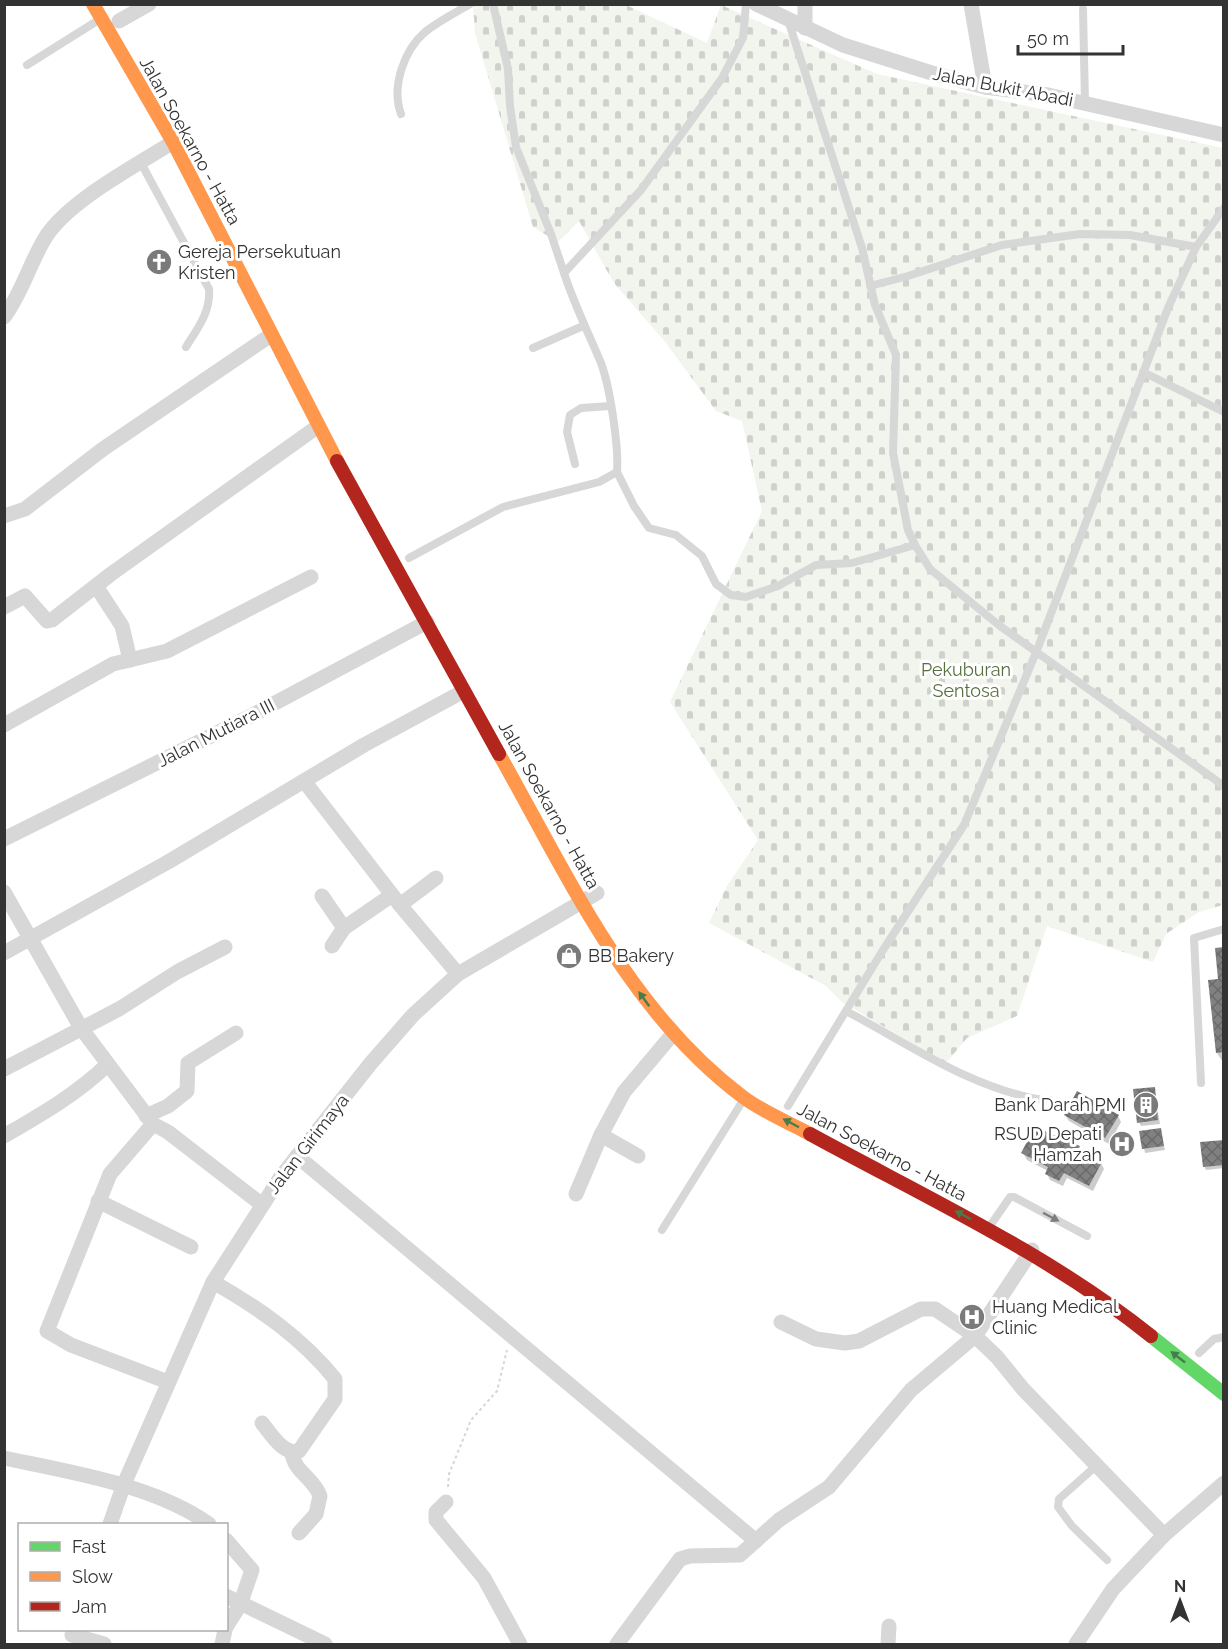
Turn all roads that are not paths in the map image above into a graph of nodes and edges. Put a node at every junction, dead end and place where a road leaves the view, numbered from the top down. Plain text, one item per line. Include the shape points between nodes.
1 (93, 4) edge
2 (110, 4) edge
3 (149, 4) edge
4 (470, 4) edge
5 (493, 4) edge
6 (746, 4) edge
7 (756, 4) edge
8 (805, 4) edge
9 (971, 4) edge
10 (1083, 9) dead end
11 (101, 18) junction
12 (788, 20) junction
13 (119, 21) junction
14 (805, 28) junction
15 (27, 65) dead end
16 (985, 87) junction
17 (1085, 103) junction
18 (401, 114) dead end
19 (1224, 135) edge
20 (173, 142) junction
21 (141, 163) junction
22 (1224, 208) edge
23 (1196, 247) junction
24 (564, 273) junction
25 (870, 286) junction
26 (257, 291) junction
27 (4, 317) edge
28 (280, 320) dead end
29 (583, 326) junction
30 (271, 335) junction
31 (186, 347) dead end
32 (533, 348) dead end
33 (1143, 372) junction
34 (610, 406) junction
35 (1224, 412) edge
36 (317, 427) junction
37 (575, 464) dead end
38 (617, 472) junction
39 (4, 516) edge
40 (915, 545) junction
41 (409, 558) dead end
42 (311, 577) dead end
43 (96, 586) junction
44 (4, 607) edge
45 (426, 622) junction
46 (1037, 650) junction
47 (130, 660) junction
48 (464, 691) junction
49 (4, 725) edge
50 (303, 781) junction
51 (1224, 786) edge
52 (4, 839) edge
53 (436, 878) dead end
54 (4, 892) edge
55 (598, 893) dead end
56 (322, 896) dead end
57 (396, 900) junction
58 (582, 900) junction
59 (344, 928) junction
60 (1224, 929) edge
61 (30, 940) junction
62 (332, 946) dead end
63 (225, 947) dead end
64 (4, 953) edge
65 (458, 974) junction
66 (648, 977) dead end
67 (846, 1011) junction
68 (81, 1028) junction
69 (236, 1033) dead end
70 (672, 1035) junction
71 (709, 1048) dead end
72 (107, 1065) junction
73 (4, 1069) edge
74 (1201, 1083) dead end
75 (744, 1098) junction
76 (1043, 1100) dead end
77 (789, 1106) dead end
78 (150, 1120) junction
79 (601, 1135) junction
80 (4, 1136) edge
81 (297, 1156) junction
82 (638, 1156) dead end
83 (576, 1194) dead end
84 (98, 1202) junction
85 (261, 1204) junction
86 (989, 1219) junction
87 (662, 1230) dead end
88 (1087, 1236) dead end
89 (191, 1247) dead end
90 (1034, 1248) junction
91 (213, 1282) junction
92 (1136, 1306) dead end
93 (781, 1322) dead end
94 (975, 1336) junction
95 (1224, 1337) edge
96 (1198, 1353) dead end
97 (168, 1382) junction
98 (1224, 1394) edge
99 (262, 1424) dead end
100 (292, 1453) junction
101 (4, 1458) edge
102 (1096, 1466) junction
103 (1224, 1483) edge
104 (124, 1484) junction
105 (446, 1502) road end
106 (110, 1523) edge
107 (207, 1523) edge
108 (299, 1533) dead end
109 (1164, 1535) junction
110 (756, 1541) junction
111 (228, 1542) edge
112 (1107, 1560) dead end
113 (228, 1597) edge
114 (240, 1605) junction
115 (228, 1625) edge
116 (889, 1626) dead end
117 (71, 1636) edge
118 (104, 1644) edge
119 (325, 1644) edge
120 (520, 1644) edge
121 (617, 1644) edge
122 (888, 1644) edge
123 (1076, 1644) edge

1 - 11 highway, Jalan Soekarno - Hatta
2 - 13 highway, Jalan Soekarno - Hatta
3 - 13 street
4 - 18 lane via 416,42 401,72
5 - 24 lane via 508,69 516,147
6 - 24 lane via 743,38 722,78 641,189
7 - 12 street, Jalan Bukit Abadi
8 - 14 street
9 - 16 street
10 - 17 lane
11 - 15 lane
11 - 20 highway, Jalan Soekarno - Hatta
12 - 14 street, Jalan Bukit Abadi
12 - 25 lane via 862,248
13 - 26 highway, Jalan Soekarno - Hatta via 164,100
14 - 16 street, Jalan Bukit Abadi via 897,63
16 - 17 street, Jalan Bukit Abadi via 1011,88
17 - 19 street, Jalan Bukit Abadi
20 - 21 street
20 - 26 highway, Jalan Soekarno - Hatta
21 - 27 street via 67,211 46,237 17,300
21 - 31 lane via 208,289 206,314
22 - 23 lane
23 - 25 lane via 1130,235 1080,234 1002,245
23 - 33 lane
24 - 29 lane
25 - 40 lane via 896,355 893,453
26 - 28 highway, Jalan Soekarno - Hatta
26 - 30 highway, Jalan Soekarno - Hatta
29 - 32 lane
29 - 34 lane via 602,365
30 - 36 highway, Jalan Soekarno - Hatta
30 - 39 street via 103,449 25,509
33 - 35 lane
33 - 46 lane
34 - 37 lane via 580,408 570,415 567,432
34 - 38 lane via 619,451
36 - 43 street
36 - 45 highway, Jalan Soekarno - Hatta
38 - 40 lane via 649,528 676,535 702,556 716,584 731,595 757,594 816,565 852,563
38 - 41 lane via 598,482 503,507
40 - 46 lane via 930,569 1000,626
42 - 47 street via 167,651
43 - 44 street via 49,621 25,596
43 - 47 street via 122,626
45 - 48 highway, Jalan Soekarno - Hatta
45 - 52 street, Jalan Mutiara III via 247,718
46 - 51 lane
46 - 67 lane via 964,825
47 - 49 street via 113,664
48 - 50 street
48 - 58 highway, Jalan Soekarno - Hatta
50 - 57 street
50 - 61 street
53 - 57 street
54 - 61 street
55 - 58 street, Jalan Girimaya
56 - 59 street
57 - 59 street
57 - 65 street
58 - 65 street, Jalan Girimaya
70 -> 58 highway, Jalan Soekarno - Hatta via 633,985
59 - 62 street
60 - 74 lane via 1194,938
61 - 64 street
61 - 68 street
63 - 68 street
65 - 81 street, Jalan Girimaya via 413,1015 370,1063
66 - 71 highway via 667,1005
67 - 76 lane via 960,1073
67 - 77 lane
68 - 72 street
68 - 73 street
69 - 78 street via 194,1058 186,1068 187,1091
70 - 75 highway, Jalan Soekarno - Hatta
70 - 79 street via 624,1092
72 - 78 street
72 - 80 street via 56,1105
86 -> 75 highway, Jalan Soekarno - Hatta
75 - 87 lane
78 - 84 street via 110,1174
78 - 85 street
79 - 82 street
79 - 83 street
81 - 85 street, Jalan Girimaya
81 - 110 street
84 - 89 street
84 - 97 street via 47,1331 71,1345
85 - 91 street, Jalan Girimaya
86 -> 88 lane via 1014,1197
86 - 90 highway, Jalan Soekarno - Hatta
90 - 92 highway, Jalan Soekarno - Hatta
90 - 94 street
98 -> 90 highway, Jalan Soekarno - Hatta
91 - 97 street, Jalan Girimaya
91 - 100 street via 253,1304 277,1323 335,1379 335,1399 303,1448
93 - 94 street via 816,1339 845,1343 860,1341 929,1308
94 - 102 street
94 - 110 street via 910,1390 829,1487 793,1509
95 - 96 lane via 1214,1339
97 - 104 street, Jalan Girimaya
99 - 100 street
100 - 108 street via 295,1466 320,1496 316,1514
101 - 104 street
102 - 109 street
102 - 112 lane via 1059,1499 1058,1507
103 - 109 street
104 - 106 street, Jalan Girimaya
104 - 107 street
105 - 120 street via 436,1512 436,1520 484,1578
109 - 123 street via 1113,1589
110 - 121 street via 736,1556 680,1559
111 - 114 street via 251,1568
113 - 114 street
114 - 115 street
114 - 119 street
116 - 122 street
117 - 118 street

